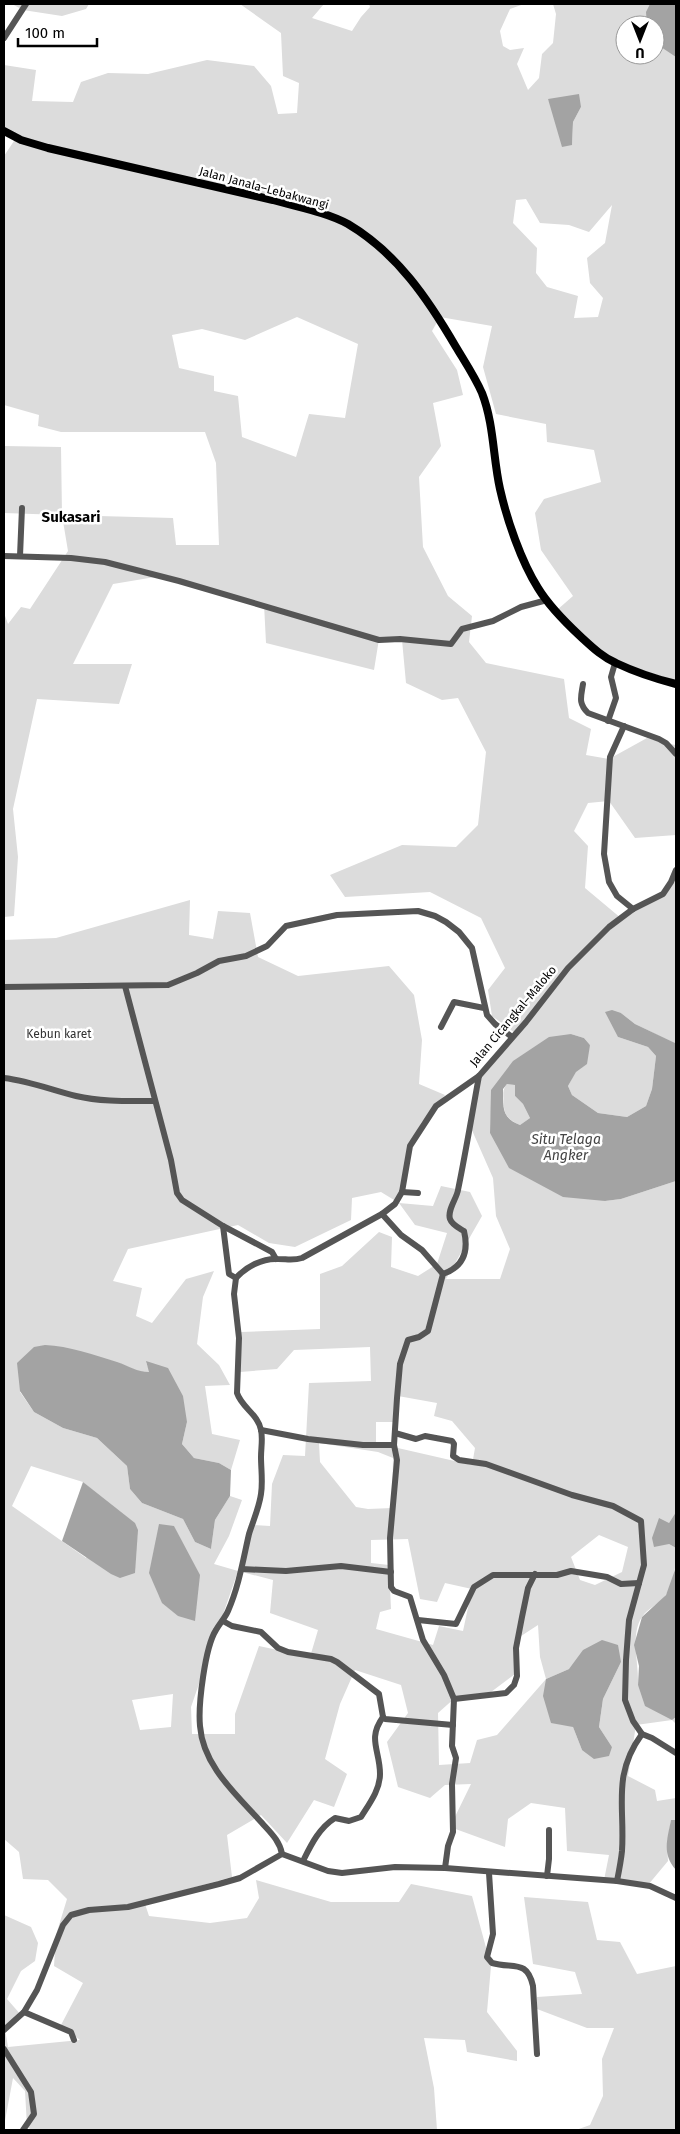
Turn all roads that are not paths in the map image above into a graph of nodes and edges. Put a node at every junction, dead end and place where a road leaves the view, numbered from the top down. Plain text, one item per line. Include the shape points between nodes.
1 (26, 4) edge
2 (4, 38) edge
3 (4, 131) edge
4 (22, 508) dead end
5 (4, 556) edge
6 (20, 556) junction
7 (547, 600) junction
8 (614, 663) junction
9 (583, 684) dead end
10 (676, 684) edge
11 (608, 721) junction
12 (624, 726) junction
13 (676, 754) edge
14 (676, 870) edge
15 (632, 909) junction
16 (125, 986) junction
17 (4, 987) edge
18 (484, 1008) junction
19 (441, 1028) dead end
20 (512, 1037) junction
21 (479, 1076) junction
22 (4, 1078) edge
23 (154, 1101) junction
24 (402, 1192) junction
25 (418, 1194) dead end
26 (382, 1214) junction
27 (223, 1226) junction
28 (276, 1259) junction
29 (443, 1274) junction
30 (236, 1278) junction
31 (261, 1430) junction
32 (395, 1433) junction
33 (394, 1445) junction
34 (242, 1569) junction
35 (391, 1572) junction
36 (535, 1574) junction
37 (639, 1583) junction
38 (418, 1620) junction
39 (223, 1622) junction
40 (454, 1699) junction
41 (383, 1717) junction
42 (453, 1725) junction
43 (642, 1734) junction
44 (676, 1753) edge
45 (548, 1830) dead end
46 (282, 1854) junction
47 (303, 1861) junction
48 (445, 1868) junction
49 (489, 1873) junction
50 (547, 1876) junction
51 (617, 1882) junction
52 (676, 1898) edge
53 (24, 2012) junction
54 (4, 2030) edge
55 (74, 2040) dead end
56 (4, 2049) edge
57 (537, 2054) dead end
58 (24, 2130) edge

1 - 2 street
3 - 7 main road, Jalan Janala–Lebakwangi via 48,148 306,209 348,224 383,249 405,270 449,334 482,394 505,508 528,571
4 - 6 street
5 - 6 street
6 - 7 street via 105,562 379,640 451,644 462,629
7 - 8 main road, Jalan Janala–Lebakwangi via 593,649
8 - 10 main road, Jalan Janala–Lebakwangi
8 - 11 street via 611,677 616,698
9 - 11 street via 580,700 583,708
11 - 12 street
12 - 13 street via 659,739
12 - 15 street via 609,764 604,854 609,882 617,896
14 - 15 street, Jalan Cicangkal–Maloko via 663,894
15 - 20 street, Jalan Cicangkal–Maloko via 568,968
16 - 17 street
16 - 18 street via 168,985 219,962 246,956 267,946 286,926 337,915 418,911 446,922 472,948
16 - 23 street
18 - 19 street via 454,1002
18 - 20 street via 495,1024
20 - 21 street, Jalan Cicangkal–Maloko
21 - 24 street, Jalan Cicangkal–Maloko via 442,1100 426,1118 410,1146
21 - 29 street via 458,1195 450,1213 450,1220 464,1231 467,1242 465,1255 460,1265
22 - 23 street via 78,1096
23 - 27 street via 177,1193 182,1200
24 - 25 street
24 - 26 street via 395,1204
26 - 28 street via 302,1258 294,1261
26 - 29 street
27 - 28 street via 258,1243 272,1252
27 - 30 street via 229,1274
28 - 30 street via 251,1266
29 - 32 street via 428,1331 408,1340 400,1364
30 - 31 street via 237,1393 239,1400 257,1419
31 - 33 street via 308,1439
31 - 34 street via 261,1495
32 - 33 street
32 - 37 street via 416,1439 425,1436 452,1441 453,1456 459,1460 486,1464 613,1506 641,1521 644,1565
33 - 35 street
34 - 35 street via 286,1571 341,1566
34 - 39 street
35 - 38 street via 391,1587 410,1597
36 - 37 street via 557,1575 571,1571 607,1577 621,1584
36 - 38 street via 493,1575 474,1587 456,1624
36 - 40 street via 528,1588 516,1648 517,1676 514,1685 506,1693
37 - 43 street via 629,1620 624,1690 633,1721
38 - 40 street via 423,1640
39 - 41 street via 261,1632 278,1648 288,1652 337,1662 379,1694
39 - 46 street via 215,1630 209,1650 199,1705 203,1747 223,1779 275,1838
40 - 42 street
41 - 42 street
41 - 47 street via 374,1736 380,1774 376,1792 361,1817 349,1821 335,1818 317,1833
42 - 48 street via 452,1746 456,1758 452,1784 453,1832
43 - 44 street
43 - 51 street via 625,1766 621,1787 622,1852
45 - 50 street
46 - 47 street
46 - 53 street via 240,1878 128,1907 71,1915 63,1925 37,1990
47 - 48 street via 342,1873 386,1868
48 - 49 street
49 - 50 street
49 - 57 street via 493,1934 487,1957 492,1963 526,1969 531,1976
50 - 51 street
51 - 52 street via 650,1886
53 - 54 street
53 - 55 street via 71,2032
56 - 58 street via 31,2092 34,2114

